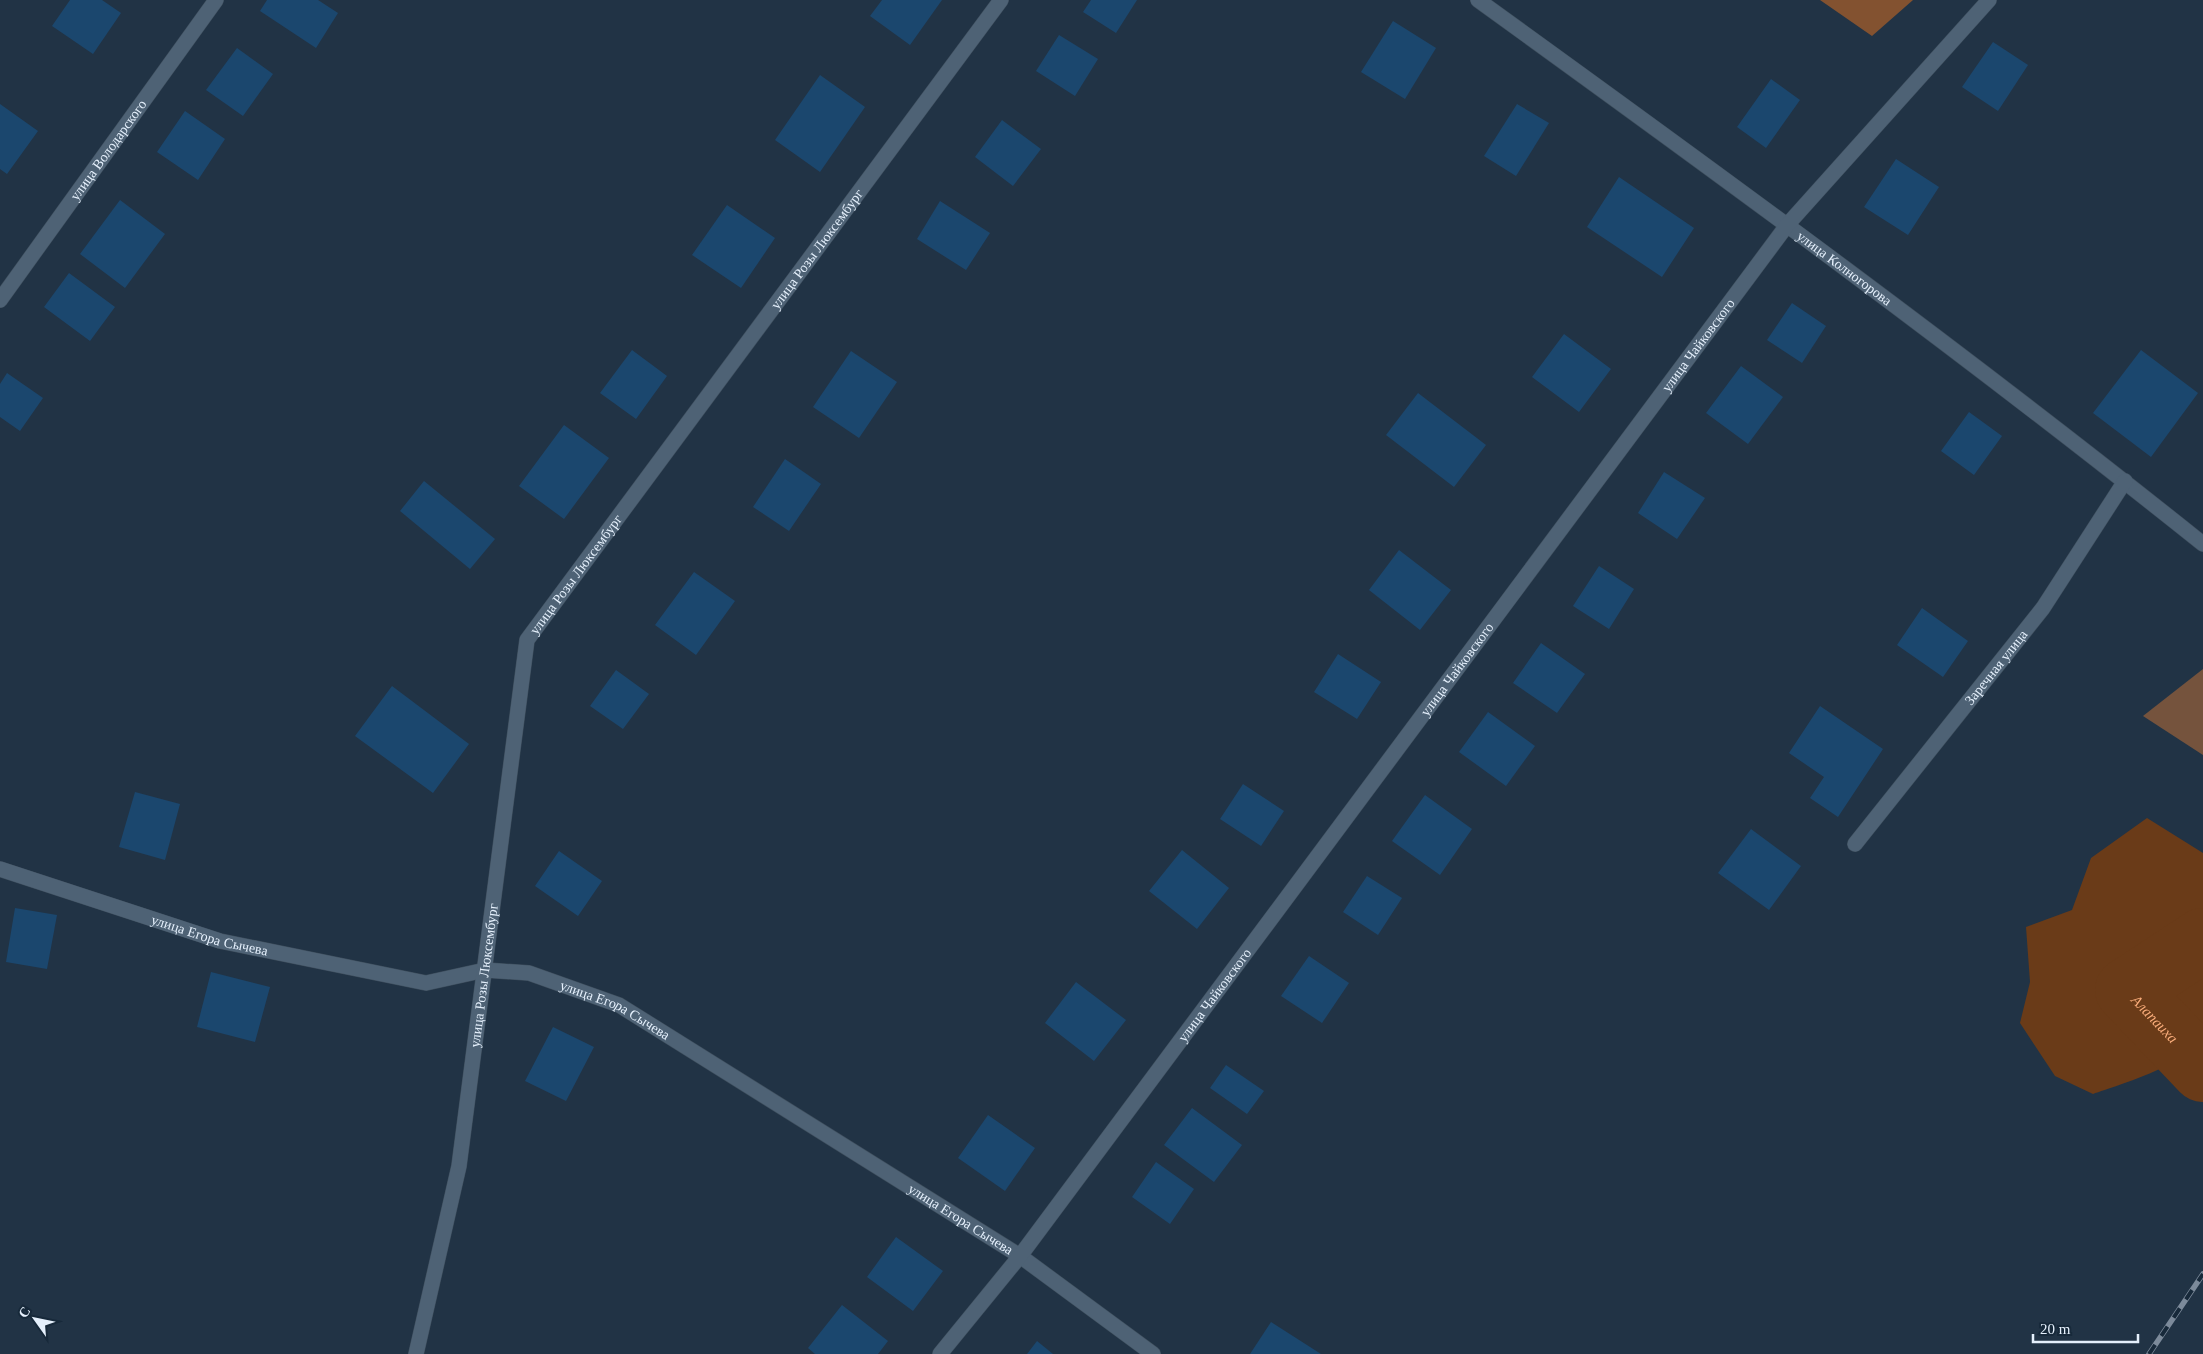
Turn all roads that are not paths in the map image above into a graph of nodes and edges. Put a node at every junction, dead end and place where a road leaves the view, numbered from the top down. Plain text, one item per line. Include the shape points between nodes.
1 (216, 0) edge
2 (1001, 0) edge
3 (1478, 0) edge
4 (1989, 0) edge
5 (1788, 224) junction
6 (0, 300) edge
7 (2124, 481) junction
8 (2203, 544) edge
9 (1855, 844) dead end
10 (0, 869) edge
11 (485, 970) junction
12 (1020, 1256) junction
13 (416, 1354) edge
14 (940, 1354) edge
15 (1153, 1354) edge

1 - 6 street, улица Володарского
2 - 11 street, улица Розы Люксембург via 527,640
3 - 5 street, улица Колногорова
4 - 5 street, улица Чайковского
5 - 7 street, улица Колногорова
5 - 12 street, улица Чайковского
7 - 8 street, улица Колногорова
7 - 9 street, Заречная улица via 2043,608
10 - 11 street, улица Егора Сычева via 220,941 426,983
11 - 12 street, улица Егора Сычева via 529,973 619,1005
11 - 13 street, улица Розы Люксембург via 459,1166
12 - 14 street, улица Чайковского
12 - 15 street, улица Егора Сычева

